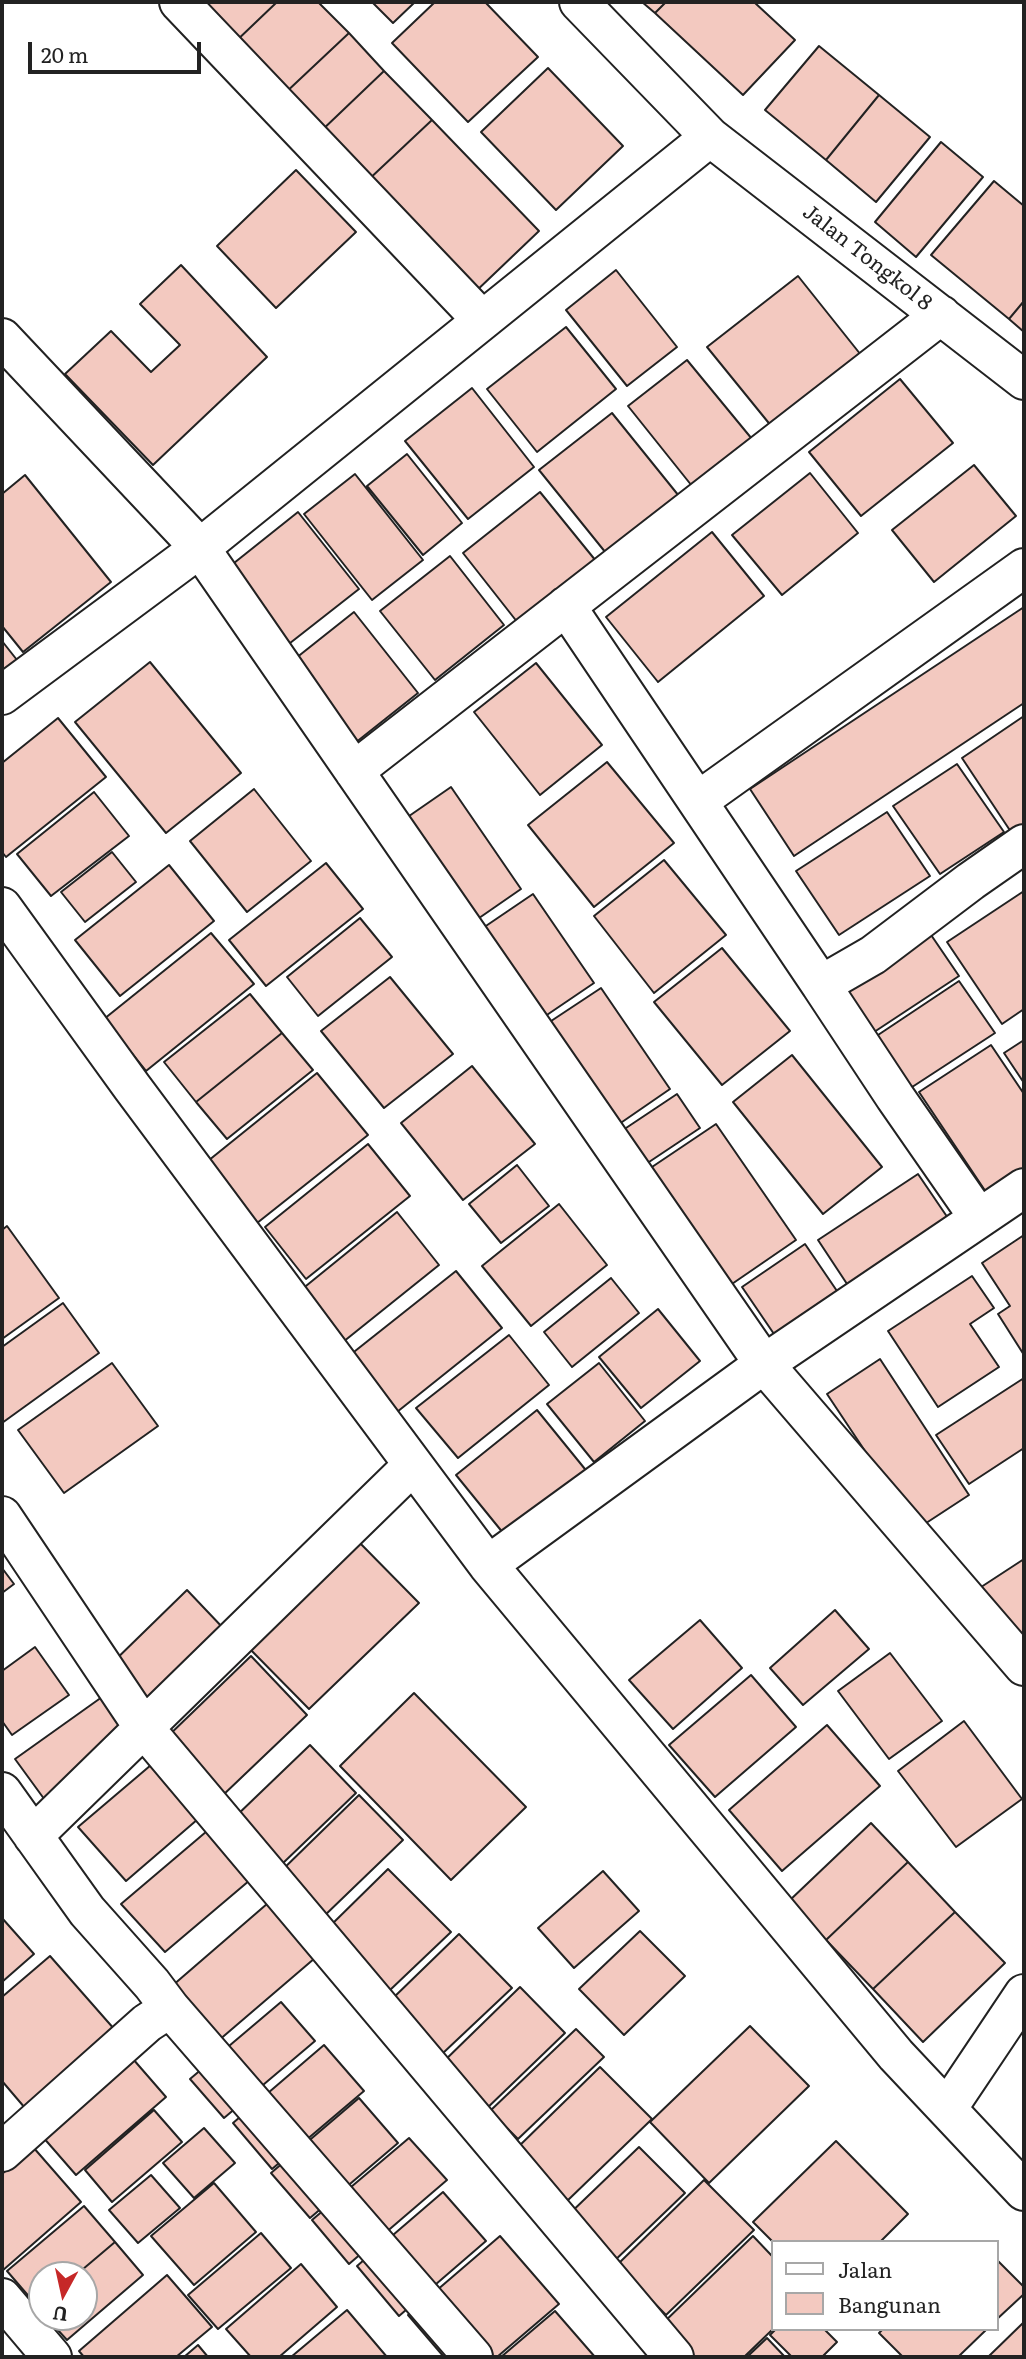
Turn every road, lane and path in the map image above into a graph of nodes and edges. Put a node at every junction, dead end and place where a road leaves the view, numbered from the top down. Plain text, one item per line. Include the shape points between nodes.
1 (179, 2) edge
2 (579, 2) edge
3 (710, 137) junction
4 (941, 315) junction
5 (482, 320) junction
6 (2, 338) edge
7 (1024, 380) edge
8 (200, 548) junction
9 (1024, 568) edge
10 (566, 606) junction
11 (2, 695) edge
12 (354, 771) junction
13 (698, 801) junction
14 (1024, 844) edge
15 (2, 907) edge
16 (821, 985) junction
17 (1024, 1188) edge
18 (979, 1218) junction
19 (764, 1364) junction
20 (413, 1465) junction
21 (2, 1516) edge
22 (488, 1565) junction
23 (1024, 1666) edge
24 (144, 1728) junction
25 (2, 1792) edge
26 (33, 1836) junction
27 (1024, 1994) edge
28 (170, 2008) junction
29 (947, 2109) junction
30 (2, 2152) edge
31 (1024, 2191) edge
32 (2, 2298) edge
33 (52, 2357) edge
34 (473, 2357) edge
35 (674, 2357) edge

1 - 5 street
2 - 3 street, Jalan Tongkol 8
3 - 4 street, Jalan Tongkol 8
3 - 5 street
4 - 7 street, Jalan Tongkol 8
4 - 10 street
5 - 8 street
6 - 8 street
8 - 11 street
8 - 12 street
9 - 13 street
10 - 12 street
10 - 13 street
12 - 19 street
13 - 16 street
14 - 16 street via 873,955
15 - 20 street
16 - 18 street
17 - 18 street
18 - 19 street
19 - 22 street
19 - 23 street
20 - 22 street
20 - 24 street
21 - 24 street
22 - 29 street via 895,2055
24 - 26 street
24 - 35 street
25 - 26 street
26 - 28 street via 86,1912
27 - 29 street
28 - 30 street via 147,2023
28 - 34 street
29 - 31 street
32 - 33 street

